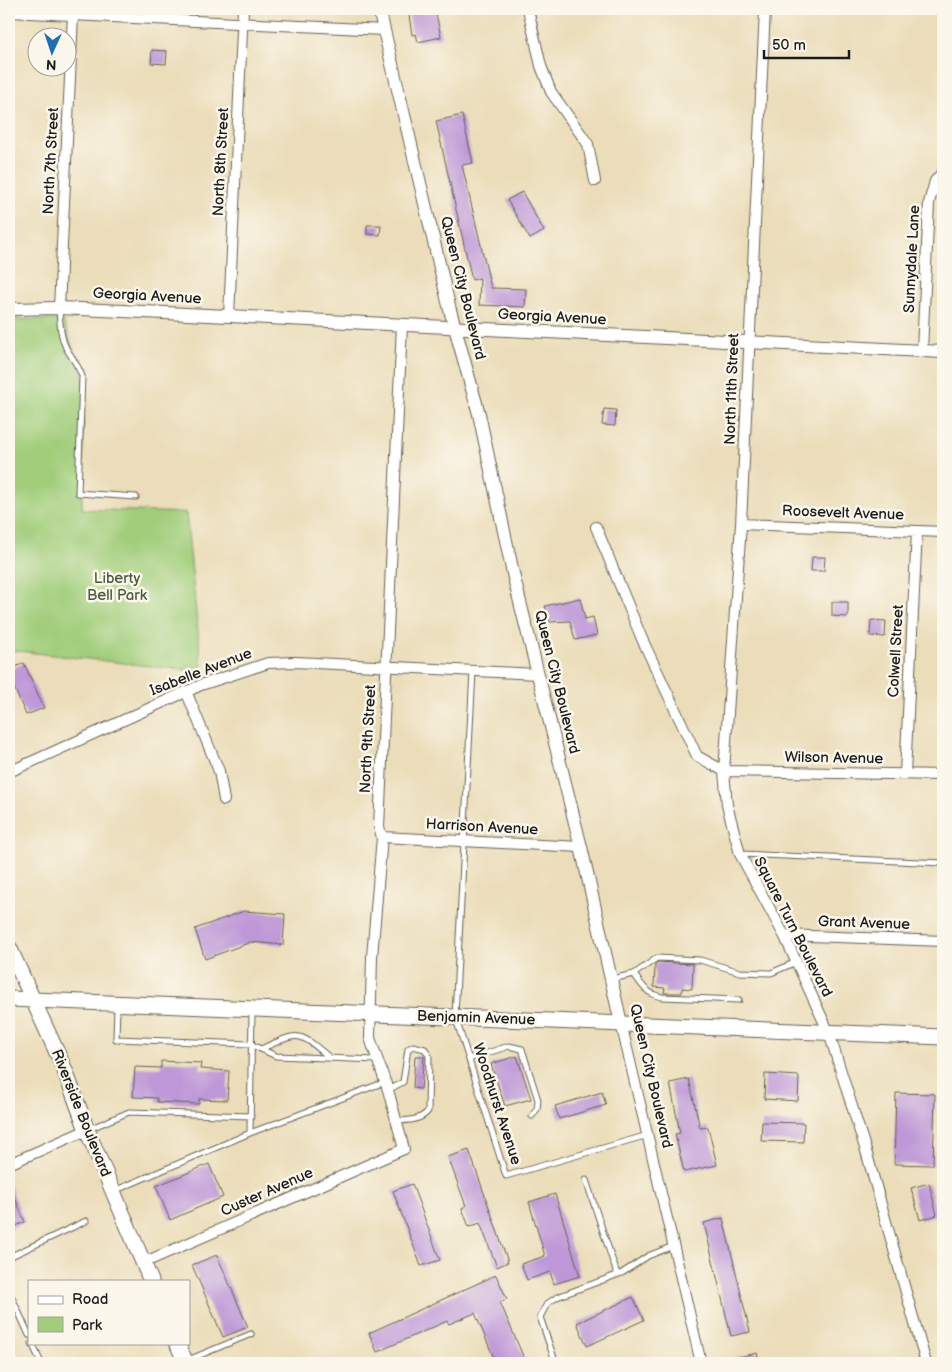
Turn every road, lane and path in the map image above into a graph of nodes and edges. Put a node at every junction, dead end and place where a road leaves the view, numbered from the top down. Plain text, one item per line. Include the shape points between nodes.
1 (243, 9) edge
2 (379, 9) edge
3 (528, 9) edge
4 (765, 9) edge
5 (9, 12) edge
6 (73, 15) junction
7 (242, 22) junction
8 (384, 30) junction
9 (943, 172) edge
10 (595, 181) dead end
11 (58, 308) junction
12 (9, 309) edge
13 (229, 316) junction
14 (402, 325) junction
15 (455, 328) junction
16 (748, 344) junction
17 (922, 351) junction
18 (943, 352) edge
19 (136, 497) dead end
20 (742, 524) junction
21 (596, 528) dead end
22 (917, 531) junction
23 (943, 532) edge
24 (386, 666) junction
25 (473, 671) junction
26 (538, 674) junction
27 (186, 691) junction
28 (724, 771) junction
29 (9, 772) edge
30 (905, 774) junction
31 (943, 775) edge
32 (224, 800) dead end
33 (382, 837) junction
34 (463, 841) junction
35 (581, 847) junction
36 (740, 854) junction
37 (943, 863) edge
38 (784, 935) junction
39 (943, 941) edge
40 (9, 947) edge
41 (797, 962) junction
42 (634, 974) junction
43 (612, 979) junction
44 (9, 999) edge
45 (34, 1000) junction
46 (738, 1000) dead end
47 (117, 1003) junction
48 (252, 1009) junction
49 (371, 1014) junction
50 (455, 1016) junction
51 (621, 1023) junction
52 (829, 1033) junction
53 (943, 1037) edge
54 (250, 1044) junction
55 (261, 1049) junction
56 (330, 1058) junction
57 (469, 1059) junction
58 (376, 1060) junction
59 (387, 1086) junction
60 (251, 1116) junction
61 (532, 1116) dead end
62 (396, 1121) junction
63 (87, 1130) junction
64 (250, 1133) junction
65 (648, 1135) junction
66 (943, 1135) edge
67 (404, 1149) joint
68 (9, 1164) edge
69 (943, 1168) edge
70 (586, 1180) dead end
71 (113, 1191) junction
72 (86, 1221) dead end
73 (674, 1246) junction
74 (9, 1256) edge
75 (143, 1263) junction
76 (617, 1274) junction
77 (151, 1280) edge
78 (9, 1290) edge
79 (28, 1333) edge
80 (251, 1334) dead end
81 (32, 1344) edge
82 (178, 1344) edge
83 (555, 1361) dead end
84 (41, 1363) edge
85 (184, 1363) edge
86 (701, 1363) edge
87 (926, 1363) edge

1 - 7 street, North 8th Street
2 - 8 street, Queen City Boulevard
3 - 10 street via 541,66 551,92 588,144
4 - 16 street, North 11th Street
5 - 6 street
6 - 7 street
6 - 11 street, North 7th Street
7 - 8 street
7 - 13 street, North 8th Street
8 - 15 street, Queen City Boulevard
9 - 17 street, Sunnydale Lane via 935,181 929,203
11 - 12 street, Georgia Avenue
11 - 13 street, Georgia Avenue
11 - 19 lane via 63,340 82,376 78,493
13 - 14 street, Georgia Avenue
14 - 15 street, Georgia Avenue
14 - 24 street, North 9th Street
15 - 16 street, Georgia Avenue
15 - 26 street, Queen City Boulevard via 479,414
16 - 17 street, Georgia Avenue
16 - 20 street, North 11th Street
17 - 18 street, Georgia Avenue
20 - 22 street, Roosevelt Avenue
20 - 28 street, North 11th Street
21 - 28 street via 642,639 697,756
22 - 23 street, Roosevelt Avenue
22 - 30 street, Colwell Street
24 - 25 street, Isabelle Avenue
24 - 27 street, Isabelle Avenue via 268,663
24 - 33 street, North 9th Street via 379,827
25 - 26 street, Isabelle Avenue
25 - 34 lane
26 - 35 street, Queen City Boulevard
27 - 29 street, Isabelle Avenue
27 - 32 street via 219,771
28 - 30 street, Wilson Avenue
28 - 36 street, Square Turn Boulevard via 727,805
30 - 31 street, Wilson Avenue
33 - 34 street, Harrison Avenue
33 - 49 street, North 9th Street via 372,957
34 - 35 street, Harrison Avenue
34 - 50 lane
35 - 43 street, Queen City Boulevard
36 - 37 lane
36 - 38 street, Square Turn Boulevard
38 - 39 street, Grant Avenue
38 - 41 street, Square Turn Boulevard
40 - 45 main road, Riverside Boulevard
41 - 42 lane via 772,973 740,972 700,960 657,958
41 - 52 street, Square Turn Boulevard
42 - 43 lane
42 - 46 lane via 650,994
43 - 51 street, Queen City Boulevard
44 - 45 main road, Benjamin Avenue
45 - 47 main road, Benjamin Avenue
45 - 63 main road, Riverside Boulevard
47 - 48 main road, Benjamin Avenue
47 - 54 lane via 116,1038
48 - 49 main road, Benjamin Avenue
48 - 54 lane
49 - 50 main road, Benjamin Avenue
49 - 58 street, North 9th Street via 370,1038
50 - 51 main road, Benjamin Avenue
50 - 57 lane, Woodhurst Avenue
51 - 52 main road, Benjamin Avenue
51 - 65 street, Queen City Boulevard
52 - 53 main road, Benjamin Avenue
52 - 87 street, Square Turn Boulevard
54 - 55 lane
54 - 60 lane
55 - 56 lane via 276,1056
55 - 56 lane via 291,1036 306,1037
56 - 58 lane
57 - 61 lane via 509,1046 522,1049 538,1100
57 - 65 lane, Woodhurst Avenue via 506,1176
58 - 59 street, North 9th Street
59 - 62 street, North 9th Street
59 - 62 lane via 403,1082 408,1049 413,1046 425,1049 429,1056 428,1111 416,1120
59 - 64 lane
60 - 63 lane via 129,1112
60 - 64 lane
62 - 67 street, North 9th Street
63 - 68 street
63 - 71 main road, Riverside Boulevard
64 - 71 lane
65 - 73 street, Queen City Boulevard
66 - 69 lane
67 - 75 street, Custer Avenue
70 - 76 lane
71 - 75 main road, Riverside Boulevard
72 - 74 lane
73 - 76 lane
73 - 86 street, Queen City Boulevard
75 - 77 main road, Riverside Boulevard
76 - 83 lane via 557,1297 541,1311 543,1331
78 - 79 lane
80 - 85 lane
81 - 84 lane
82 - 85 main road

